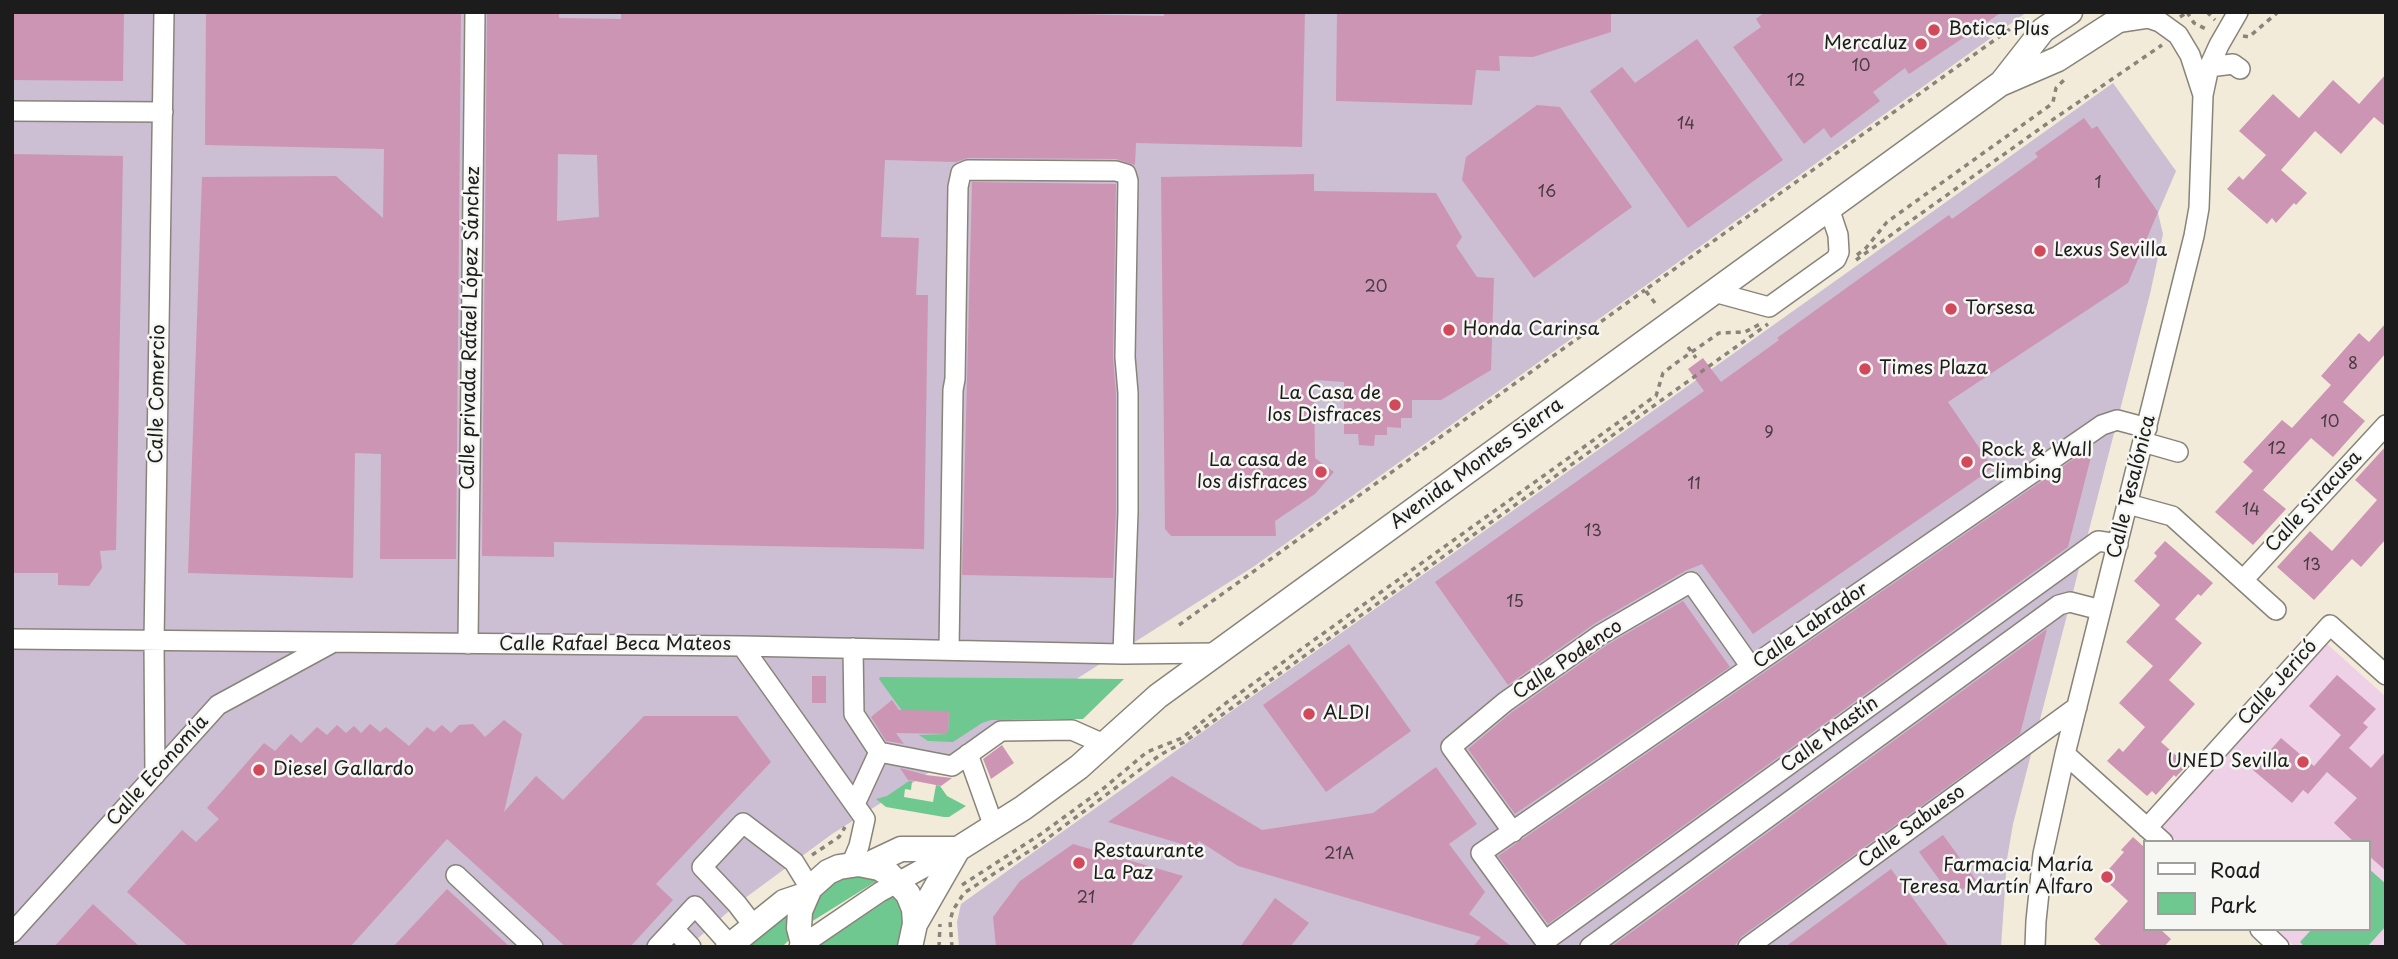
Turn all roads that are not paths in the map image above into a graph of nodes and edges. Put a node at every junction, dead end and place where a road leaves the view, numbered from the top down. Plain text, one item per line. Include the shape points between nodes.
1 (164, 12) edge
2 (475, 12) edge
3 (2070, 12) edge
4 (2249, 12) edge
5 (2122, 18) edge
6 (2231, 24) edge
7 (2209, 67) junction
8 (2240, 69) dead end
9 (2000, 84) junction
10 (2203, 95) junction
11 (12, 111) edge
12 (163, 112) junction
13 (1829, 208) junction
14 (1714, 292) junction
15 (2386, 425) edge
16 (2145, 435) junction
17 (2178, 452) dead end
18 (2128, 504) junction
19 (2118, 544) junction
20 (2243, 580) junction
21 (2101, 610) junction
22 (2276, 610) dead end
23 (12, 639) edge
24 (154, 641) junction
25 (331, 643) junction
26 (468, 644) junction
27 (742, 646) junction
28 (853, 648) junction
29 (949, 650) junction
30 (1217, 653) junction
31 (1123, 654) junction
32 (1751, 667) junction
33 (2386, 675) edge
34 (2077, 707) junction
35 (1106, 745) junction
36 (879, 752) junction
37 (968, 754) junction
38 (2065, 754) junction
39 (155, 775) junction
40 (860, 811) junction
41 (994, 827) junction
42 (1702, 828) junction
43 (2147, 828) junction
44 (1513, 832) junction
45 (2161, 840) edge
46 (958, 849) junction
47 (1720, 852) junction
48 (1481, 853) joint
49 (859, 865) junction
50 (456, 875) dead end
51 (899, 881) junction
52 (808, 892) junction
53 (753, 925) junction
54 (674, 929) junction
55 (2262, 931) edge
56 (12, 933) edge
57 (915, 937) edge
58 (729, 946) edge
59 (802, 946) edge
60 (533, 947) edge
61 (657, 947) edge
62 (691, 947) edge
63 (1590, 947) edge
64 (1748, 947) edge
65 (2035, 947) edge
66 (2279, 947) edge

1 - 12 street, Calle Comercio
2 - 26 street, Calle privada Rafael López Sánchez
3 - 9 main road, Avenida Montes Sierra via 2043,30
4 - 6 street
5 - 9 main road, Avenida Montes Sierra via 2058,59
5 - 10 street via 2148,18 2178,35
6 - 7 street, Calle Tesalónica
7 - 8 street via 2233,64
7 - 10 street, Calle Tesalónica
9 - 13 main road, Avenida Montes Sierra
10 - 16 street, Calle Tesalónica via 2199,208
11 - 12 street
12 - 24 street, Calle Comercio
13 - 14 main road, Avenida Montes Sierra
13 - 14 street via 1838,235 1836,259 1769,306
14 - 30 main road, Avenida Montes Sierra
15 - 20 street, Calle Siracusa
16 - 17 street, Calle Labrador
16 - 18 street, Calle Tesalónica
16 - 32 street, Calle Labrador via 2117,420 2102,425
18 - 19 street, Calle Tesalónica
18 - 20 street via 2172,516
19 - 21 street, Calle Tesalónica
19 - 42 street, Calle Mastín via 2098,541
20 - 22 street
21 - 34 street, Calle Tesalónica
21 - 47 street, Calle Mastín via 2070,602 2059,605
23 - 24 street, Calle Rafael Beca Mateos
24 - 25 street, Calle Rafael Beca Mateos
24 - 39 street, Calle Comercio
25 - 26 street, Calle Rafael Beca Mateos
25 - 39 street, Calle Economía via 218,705
26 - 27 street, Calle Rafael Beca Mateos
27 - 28 street, Calle Rafael Beca Mateos
27 - 40 street
28 - 29 street, Calle Rafael Beca Mateos
28 - 36 street via 854,714
29 - 31 street, Calle Rafael Beca Mateos
29 - 31 street via 961,173 1116,172 1126,174 1128,181
30 - 31 street, Calle Rafael Beca Mateos
30 - 35 main road, Avenida Montes Sierra via 1158,696
32 - 44 street, Calle Labrador
32 - 44 street, Calle Podenco via 1691,582 1600,635 1505,702 1451,747
33 - 43 street, Calle Jericó via 2330,625
34 - 38 street, Calle Tesalónica
34 - 64 street, Calle Sabueso
35 - 37 street via 1072,730 1002,731
35 - 41 main road, Avenida Montes Sierra
36 - 37 street via 952,766
36 - 40 street
37 - 41 street
38 - 43 street
38 - 65 street, Calle Tesalónica via 2043,854
39 - 56 street, Calle Economía
40 - 49 street
41 - 46 main road, Avenida Montes Sierra
42 - 47 street
42 - 48 street, Calle Mastín via 1545,942
43 - 45 street
44 - 48 street, Calle Labrador
46 - 49 main road via 901,849
46 - 51 street, Avenida Montes Sierra
46 - 57 main road, Avenida Montes Sierra
47 - 63 street, Calle Mastín
49 - 51 main road via 879,868
49 - 52 main road via 828,872
50 - 60 street
51 - 57 main road via 914,909
51 - 59 street, Avenida Montes Sierra
52 - 53 main road via 784,902
52 - 53 street via 794,862 743,823 702,867
52 - 59 main road via 799,919
53 - 58 main road
54 - 58 street via 695,906
54 - 61 street
54 - 62 street
55 - 66 street

